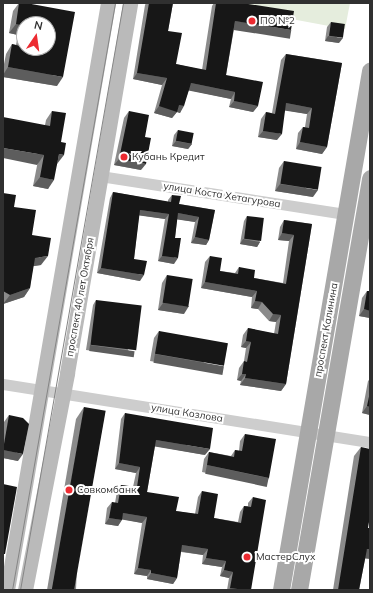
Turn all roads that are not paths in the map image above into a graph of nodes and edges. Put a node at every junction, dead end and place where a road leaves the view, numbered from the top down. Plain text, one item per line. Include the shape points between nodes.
1 (108, 3) edge
2 (130, 3) edge
3 (370, 71) edge
4 (100, 176) junction
5 (370, 178) edge
6 (345, 214) junction
7 (367, 218) edge
8 (3, 384) edge
9 (43, 391) junction
10 (63, 394) junction
11 (308, 432) junction
12 (327, 434) junction
13 (370, 442) edge
14 (7, 590) edge
15 (25, 590) edge
16 (281, 590) edge
17 (299, 590) edge

1 - 9 street, проспект 40 лет Октября
2 - 4 street, проспект 40 лет Октября
3 - 6 main road, проспект Калинина
4 - 6 street, улица Коста Хетагурова
4 - 10 street, проспект 40 лет Октября
5 - 7 main road, проспект Калинина
6 - 11 main road, проспект Калинина
7 - 12 main road, проспект Калинина
8 - 9 street, улица Козлова
9 - 10 street, улица Козлова
9 - 14 street, проспект 40 лет Октября
10 - 11 street, улица Козлова
10 - 15 street, проспект 40 лет Октября
11 - 12 street, улица Козлова
11 - 16 main road, проспект Калинина
12 - 13 street, улица Козлова
12 - 17 main road, проспект Калинина

